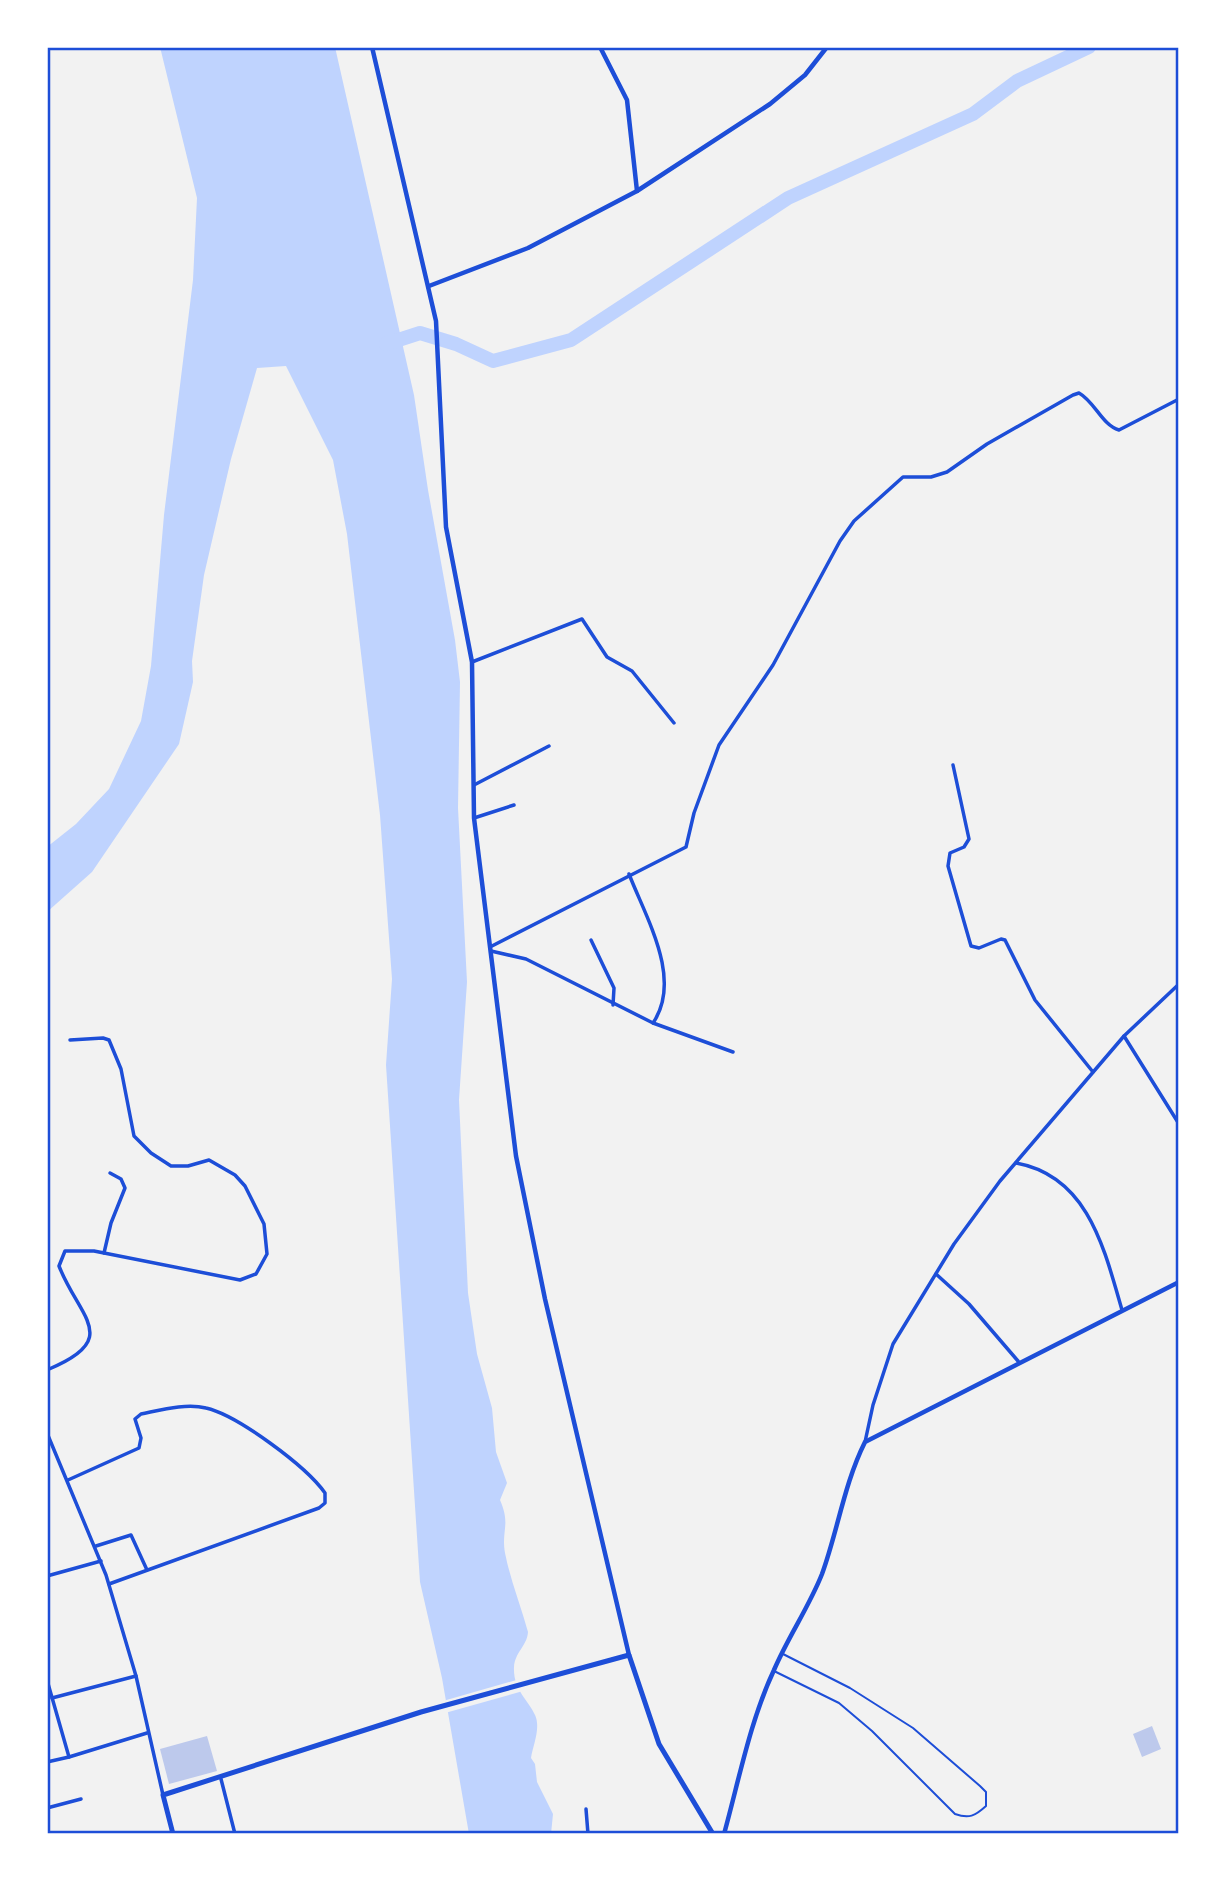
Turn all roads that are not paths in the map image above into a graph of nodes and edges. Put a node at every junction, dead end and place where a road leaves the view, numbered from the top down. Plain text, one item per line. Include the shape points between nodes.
1 (372, 47) edge
2 (600, 47) edge
3 (824, 49) edge
4 (637, 191) junction
5 (429, 286) junction
6 (1179, 400) edge
7 (472, 662) junction
8 (674, 723) dead end
9 (549, 746) dead end
10 (953, 765) dead end
11 (472, 786) junction
12 (514, 805) dead end
13 (474, 818) junction
14 (629, 874) junction
15 (591, 940) dead end
16 (490, 949) junction
17 (1179, 984) edge
18 (614, 1005) junction
19 (653, 1023) junction
20 (1124, 1036) junction
21 (70, 1040) dead end
22 (733, 1052) dead end
23 (1093, 1072) junction
24 (1179, 1124) edge
25 (1016, 1163) junction
26 (110, 1173) dead end
27 (104, 1253) junction
28 (936, 1274) junction
29 (1179, 1282) edge
30 (1122, 1310) junction
31 (1018, 1361) junction
32 (47, 1370) edge
33 (47, 1433) edge
34 (865, 1442) junction
35 (68, 1480) junction
36 (96, 1546) junction
37 (101, 1561) junction
38 (147, 1570) junction
39 (47, 1576) edge
40 (108, 1584) junction
41 (782, 1653) junction
42 (629, 1655) junction
43 (773, 1670) junction
44 (136, 1676) junction
45 (47, 1680) edge
46 (52, 1698) junction
47 (148, 1733) junction
48 (69, 1757) junction
49 (47, 1762) edge
50 (221, 1779) junction
51 (163, 1795) junction
52 (81, 1798) dead end
53 (47, 1808) edge
54 (586, 1809) dead end
55 (85, 1834) edge
56 (92, 1834) edge
57 (173, 1834) edge
58 (234, 1834) edge
59 (587, 1834) edge
60 (713, 1834) edge
61 (724, 1834) edge

1 - 5 street
2 - 4 street via 627,100
3 - 4 street via 805,75 770,104
4 - 5 street via 528,248
5 - 7 street via 436,320 446,527
6 - 14 street via 1119,430 1111,428 1086,397 1073,395 947,472 903,478 868,507 840,541 773,665 719,745 687,847
7 - 8 street via 582,619 607,657 632,671
7 - 11 street
9 - 11 street
10 - 23 street via 969,839 950,853 948,866 971,946 1005,940 1035,1000
11 - 13 street
12 - 13 street
13 - 16 street
14 - 16 street
14 - 19 street via 664,971 664,998
15 - 18 street via 614,988
16 - 18 street via 526,959
16 - 42 street via 526,1215
17 - 20 street
18 - 19 street
19 - 22 street
20 - 23 street
20 - 24 street
21 - 27 street via 109,1040 121,1069 134,1136 171,1166 209,1160 235,1175 245,1186 267,1238 261,1269 240,1280
23 - 25 street
25 - 28 street via 985,1200
25 - 30 street via 1042,1169 1066,1185 1105,1252
26 - 27 street via 125,1188
27 - 32 street via 72,1250 61,1255 59,1266 90,1323 90,1336 82,1352
28 - 31 street
28 - 34 street via 893,1344
29 - 30 street
30 - 31 street
31 - 34 street
33 - 35 street
34 - 41 street via 849,1475 838,1528 820,1577
35 - 36 street
35 - 38 street via 139,1448 135,1419 141,1414 192,1406 227,1415 290,1458 325,1493 325,1503 319,1508
36 - 37 street
36 - 38 street via 131,1535
37 - 39 street
37 - 40 street
38 - 40 street
40 - 44 street
41 - 43 street
41 - 43 lane via 913,1727 980,1786 986,1793 986,1806 975,1816 955,1814 839,1703
42 - 50 main road via 421,1712
42 - 60 main road via 659,1744
43 - 61 street
44 - 46 street
44 - 47 street
45 - 46 street
46 - 48 street
47 - 48 street
47 - 51 street
48 - 49 street
50 - 51 main road
50 - 58 street
51 - 57 main road
52 - 53 street
54 - 59 street
55 - 56 street

